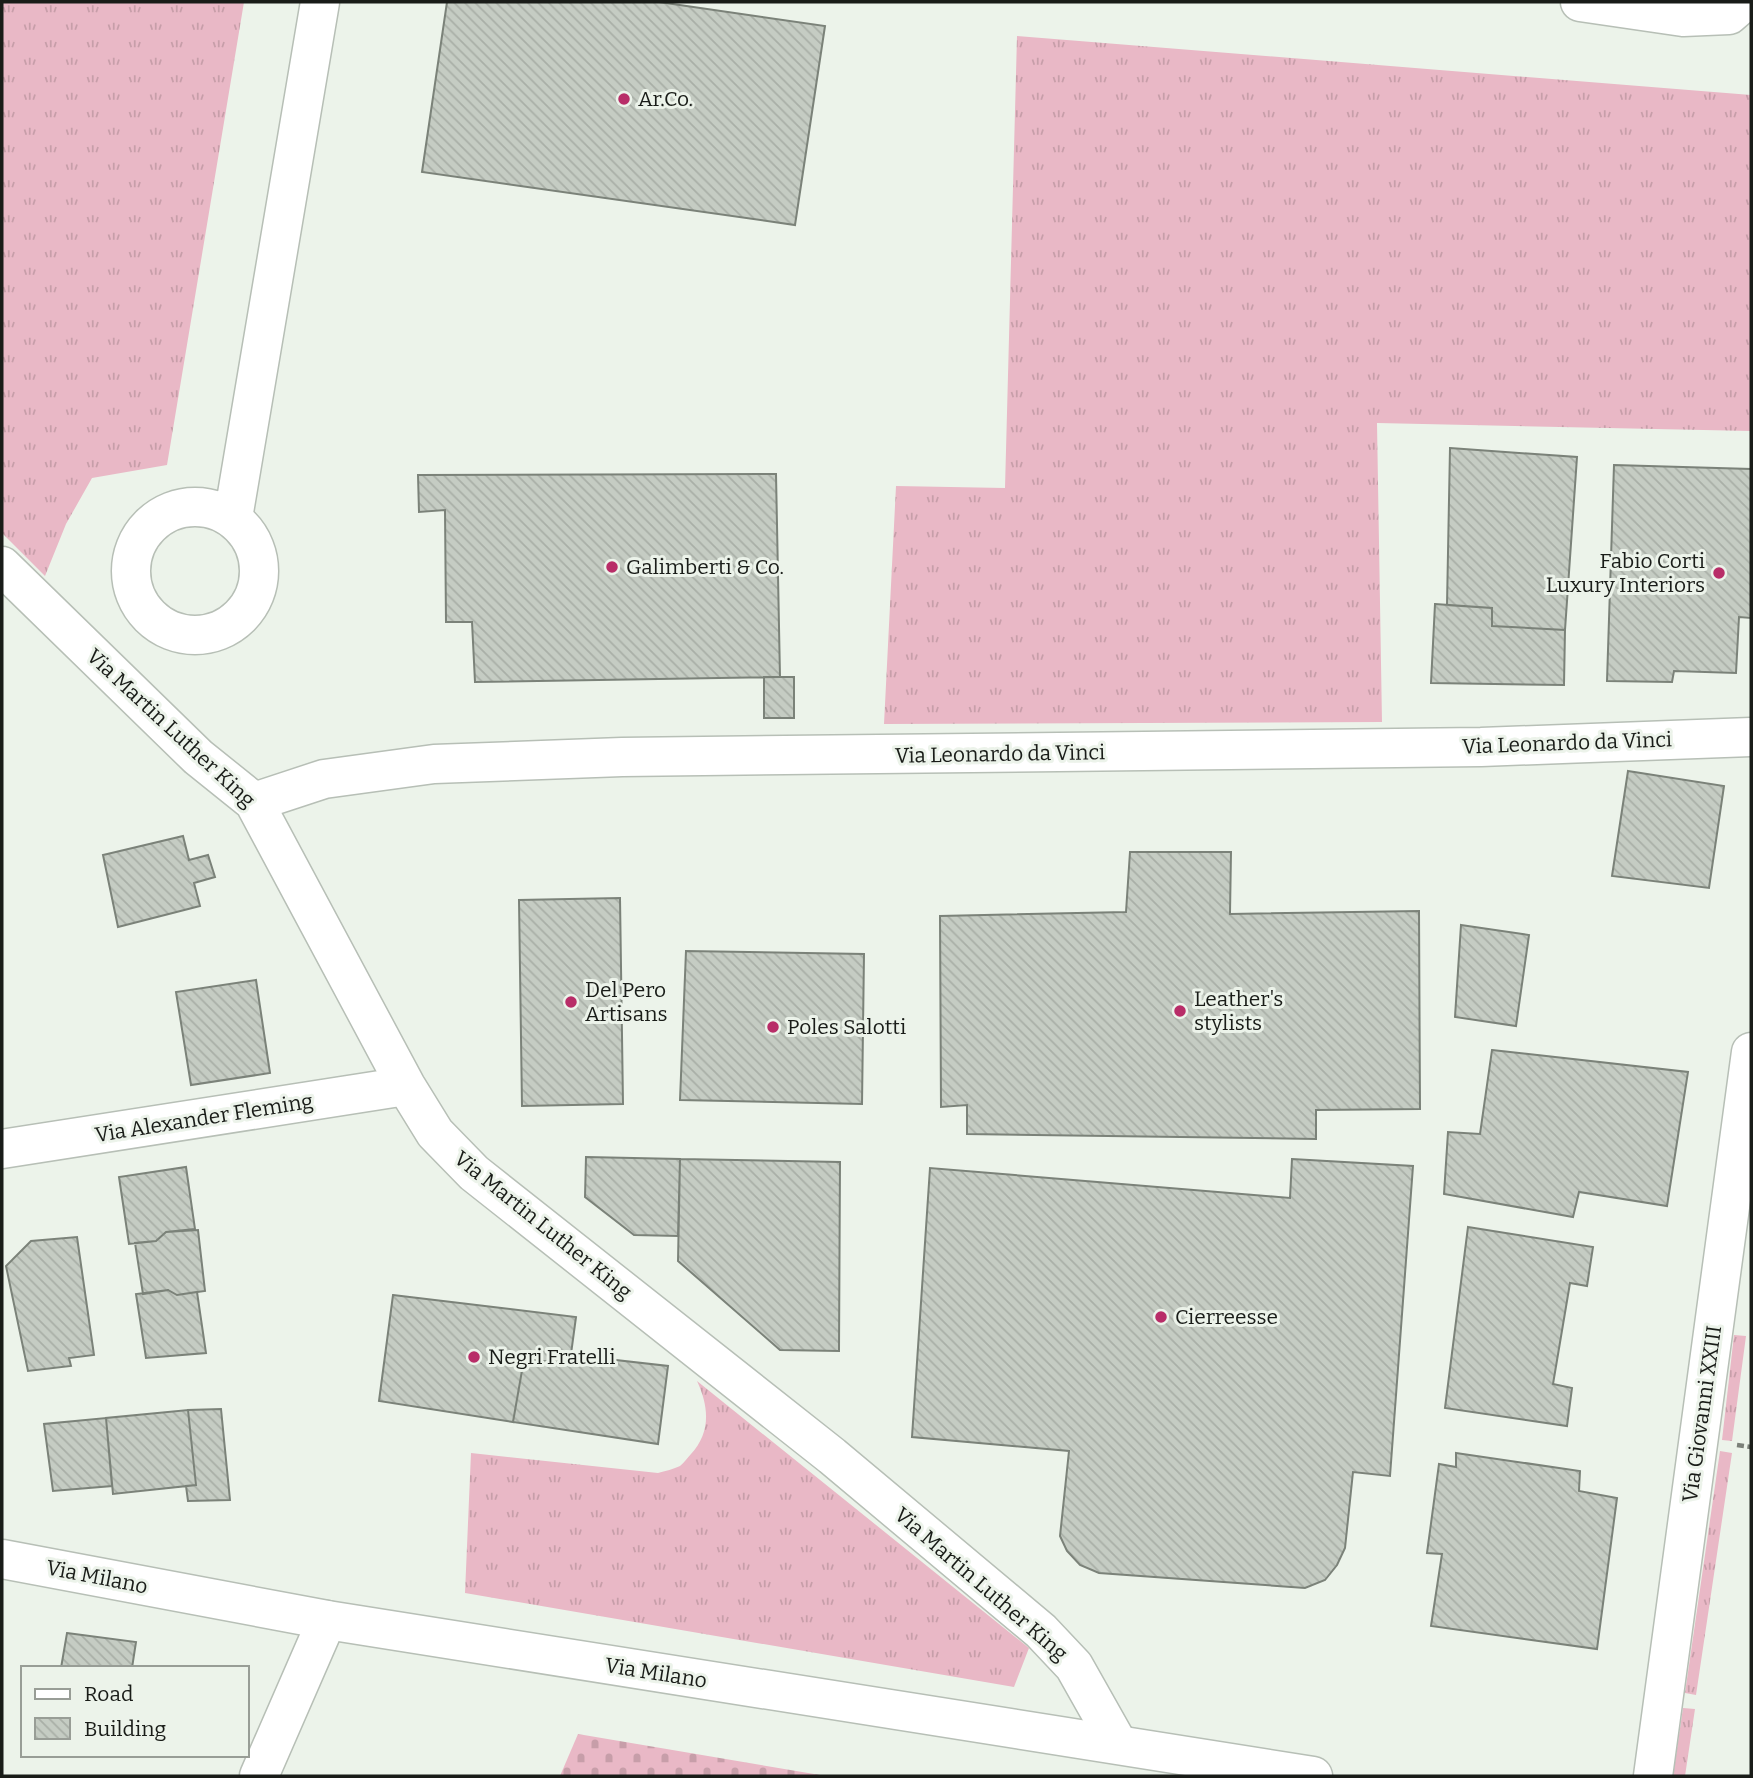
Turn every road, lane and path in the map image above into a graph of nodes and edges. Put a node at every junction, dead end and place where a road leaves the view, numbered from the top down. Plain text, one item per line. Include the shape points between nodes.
1 (320, 2) edge
2 (1580, 2) edge
3 (1744, 2) edge
4 (233, 518) dead end
5 (2, 566) edge
6 (1751, 737) edge
7 (254, 802) junction
8 (1751, 1052) edge
9 (406, 1086) junction
10 (1746, 1122) edge
11 (2, 1149) edge
12 (1739, 1446) dead end
13 (1751, 1447) edge
14 (2, 1559) edge
15 (327, 1620) junction
16 (1118, 1744) junction
17 (259, 1776) edge
18 (1312, 1776) edge
19 (1653, 1776) edge

1 - 4 street
2 - 3 street via 1683,17 1729,15
5 - 7 street, Via Martin Luther King via 198,757
6 - 7 street, Via Leonardo da Vinci via 1468,747 622,757 434,764 324,779
7 - 9 street, Via Martin Luther King
8 - 10 street, Via Giovanni XXIII
9 - 11 street, Via Alexander Fleming
9 - 16 street, Via Martin Luther King via 436,1133 474,1173 832,1456 1041,1631 1074,1666
10 - 19 street, Via Giovanni XXIII
12 - 13 path
14 - 15 street, Via Milano
15 - 16 street, Via Milano
15 - 17 street
16 - 18 street, Via Milano

